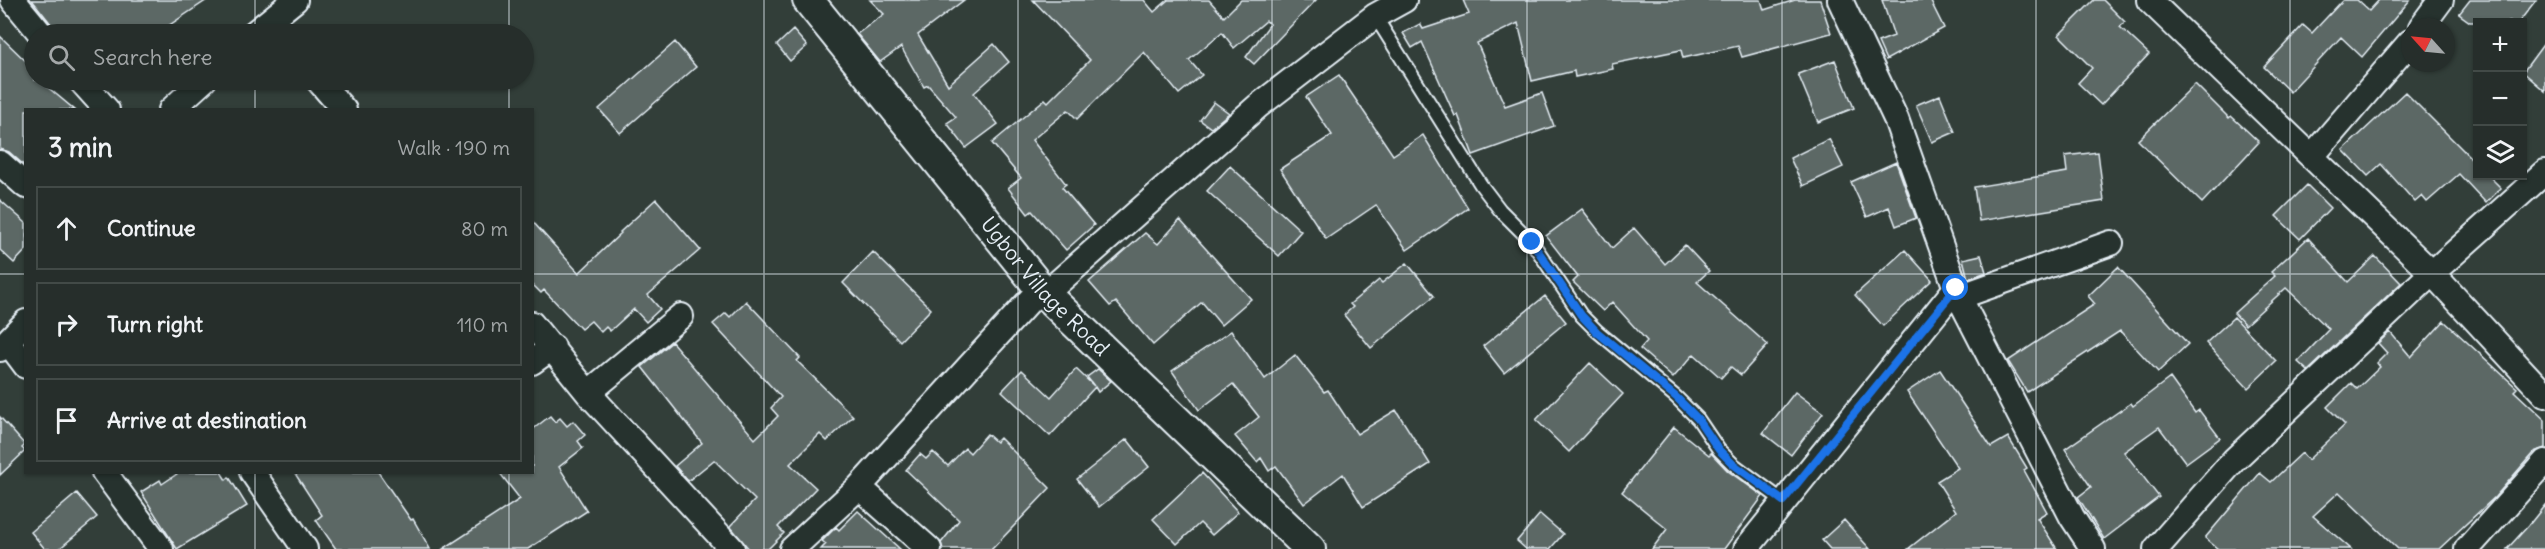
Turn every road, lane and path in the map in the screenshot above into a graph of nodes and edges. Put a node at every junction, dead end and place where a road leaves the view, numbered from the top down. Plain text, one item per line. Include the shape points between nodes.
1 (13, 0) edge
2 (295, 0) edge
3 (808, 0) edge
4 (1404, 0) edge
5 (1840, 0) edge
6 (2149, 0) edge
7 (2437, 2) edge
8 (1375, 16) junction
9 (2427, 18) edge
10 (33, 24) edge
11 (273, 24) edge
12 (2401, 52) edge
13 (89, 90) edge
14 (193, 90) edge
15 (327, 90) edge
16 (105, 108) edge
17 (173, 108) edge
18 (342, 108) edge
19 (2313, 155) junction
20 (0, 163) edge
21 (2545, 172) edge
22 (24, 184) edge
23 (2111, 243) dead end
24 (2432, 273) junction
25 (1043, 291) junction
26 (1957, 292) junction
27 (681, 316) dead end
28 (24, 324) edge
29 (534, 326) edge
30 (4, 346) edge
31 (553, 347) junction
32 (534, 361) edge
33 (24, 364) edge
34 (588, 393) junction
35 (2545, 395) edge
36 (2545, 462) edge
37 (105, 474) edge
38 (253, 474) edge
39 (859, 487) junction
40 (1783, 501) junction
41 (160, 549) edge
42 (305, 549) edge
43 (732, 549) edge
44 (792, 549) edge
45 (929, 549) edge
46 (1310, 549) edge
47 (1746, 549) edge
48 (2093, 549) edge
49 (2156, 549) edge
50 (2467, 549) edge

1 - 10 street
2 - 11 street
3 - 25 street, Ugbor Village Road
4 - 8 street
5 - 26 street via 1896,119
6 - 19 street
7 - 9 street
8 - 25 street via 1258,106
8 - 40 lane via 1481,184 1532,242 1581,315 1698,419 1733,464
12 - 19 street
13 - 16 street
14 - 17 street
15 - 18 street
19 - 24 street
20 - 22 street
21 - 24 street
23 - 26 street
24 - 35 street
24 - 49 street via 2234,460
25 - 39 street
25 - 46 street, Ugbor Village Road
26 - 40 street
26 - 48 street via 2072,517
27 - 34 street
28 - 30 street
29 - 31 street
30 - 33 street
31 - 32 street
31 - 34 street
34 - 43 street
36 - 50 street
37 - 41 street
38 - 42 street
39 - 44 street
39 - 45 street
40 - 47 street

